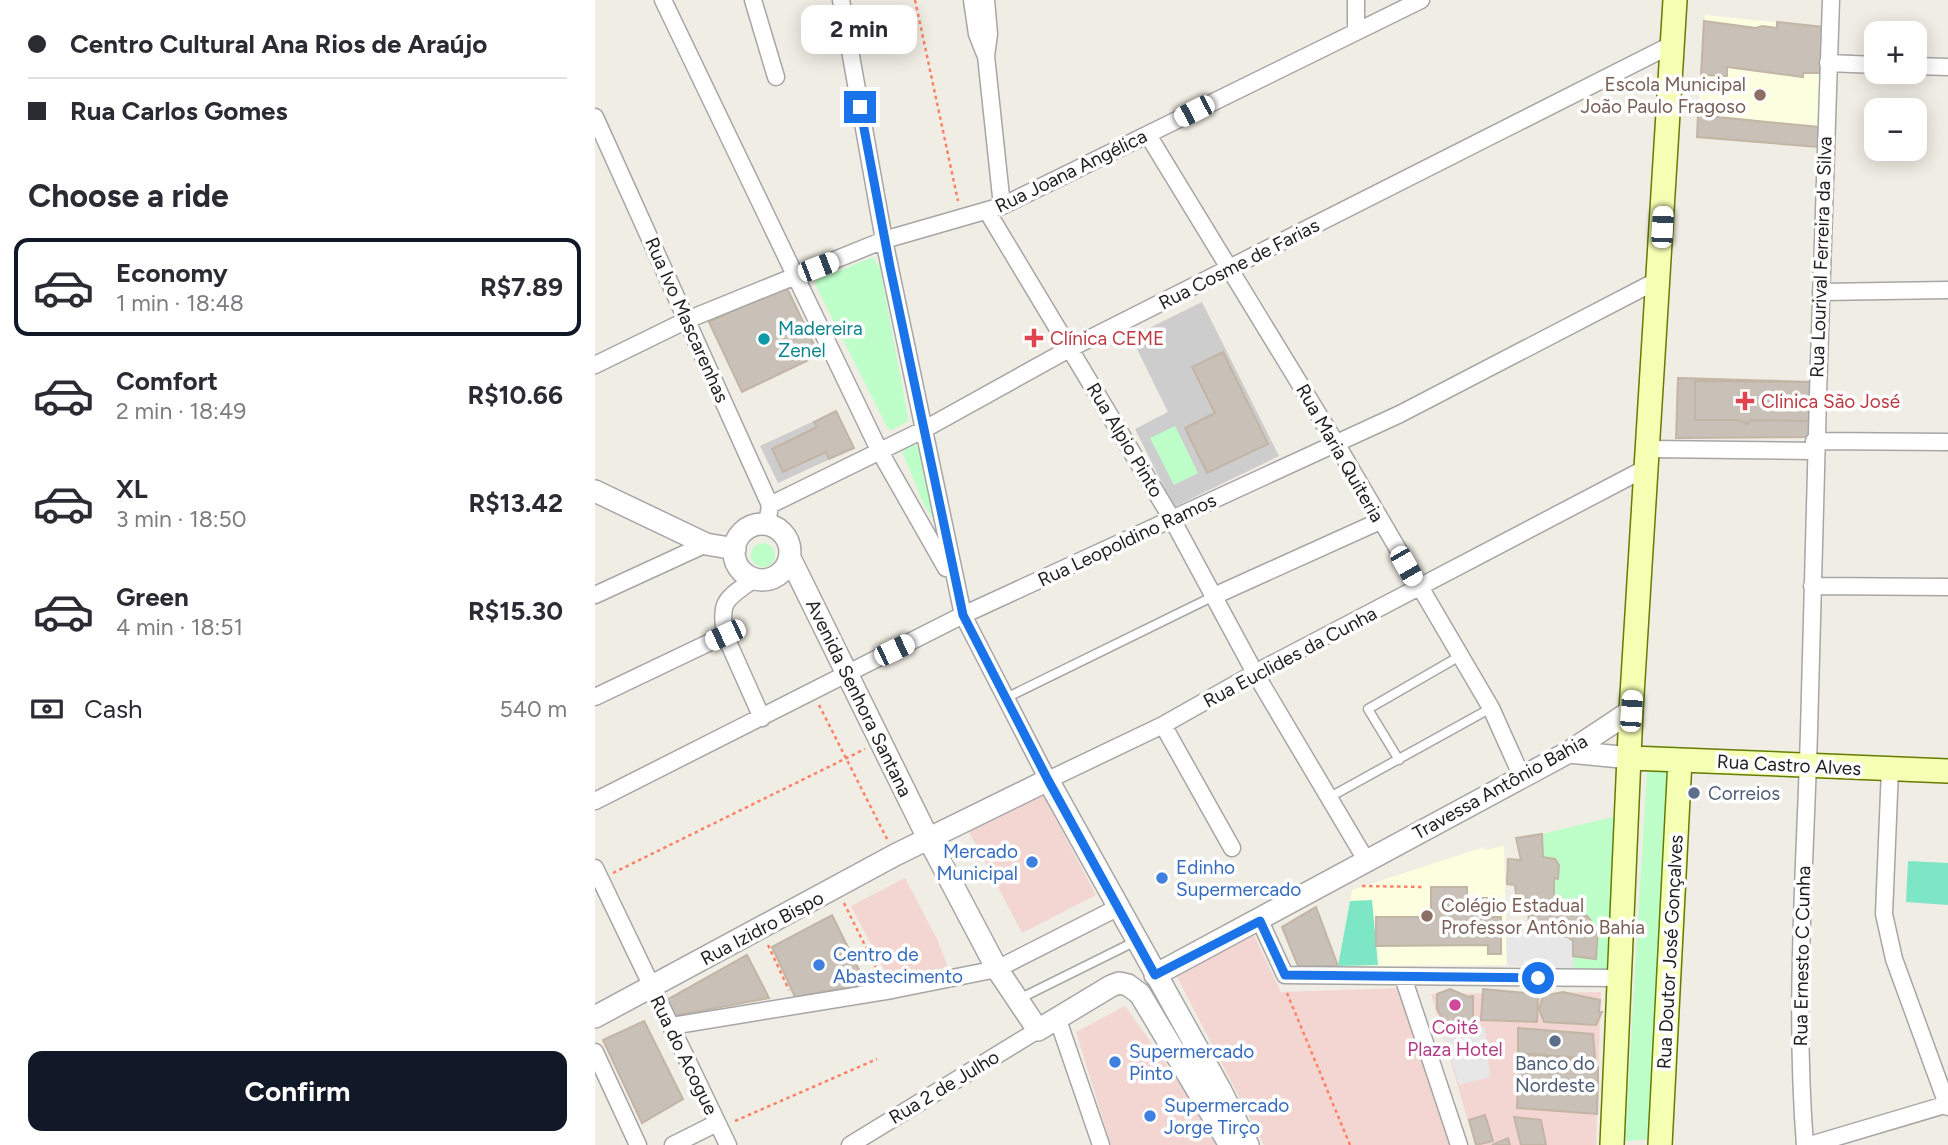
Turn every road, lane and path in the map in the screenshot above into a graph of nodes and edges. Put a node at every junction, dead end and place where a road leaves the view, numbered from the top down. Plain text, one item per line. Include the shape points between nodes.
1 (663, 0) edge
2 (753, 0) edge
3 (841, 0) edge
4 (915, 0) edge
5 (972, 0) edge
6 (986, 0) edge
7 (1356, 0) edge
8 (1421, 0) edge
9 (1675, 0) edge
10 (1831, 0) edge
11 (1356, 30) junction
12 (1671, 45) junction
13 (986, 57) junction
14 (1828, 63) junction
15 (1864, 64) edge
16 (1927, 66) edge
17 (1948, 67) edge
18 (776, 77) dead end
19 (596, 123) edge
20 (1148, 135) junction
21 (995, 209) junction
22 (962, 218) junction
23 (884, 240) junction
24 (1230, 268) junction
25 (795, 276) junction
26 (1660, 279) junction
27 (1948, 290) edge
28 (1821, 292) junction
29 (687, 320) junction
30 (1072, 348) junction
31 (595, 365) edge
32 (923, 430) junction
33 (1948, 442) edge
34 (1337, 444) junction
35 (1814, 446) junction
36 (879, 450) junction
37 (1649, 458) junction
38 (595, 491) edge
39 (768, 515) junction
40 (1172, 519) junction
41 (1380, 521) junction
42 (706, 544) junction
43 (734, 549) junction
44 (790, 558) junction
45 (754, 579) junction
46 (954, 582) junction
47 (1812, 586) junction
48 (1948, 587) edge
49 (1419, 589) junction
50 (595, 595) edge
51 (1214, 596) junction
52 (963, 615) junction
53 (725, 635) junction
54 (1460, 656) junction
55 (847, 672) junction
56 (1255, 673) junction
57 (811, 691) junction
58 (595, 697) edge
59 (1008, 697) junction
60 (1491, 708) junction
61 (1631, 711) junction
62 (762, 718) junction
63 (1163, 725) junction
64 (880, 741) junction
65 (1569, 752) junction
66 (1631, 758) junction
67 (847, 759) junction
68 (1399, 760) junction
69 (1680, 760) junction
70 (1808, 766) junction
71 (1890, 769) junction
72 (1948, 771) edge
73 (1522, 777) junction
74 (1048, 780) junction
75 (1330, 797) junction
76 (595, 801) edge
77 (928, 838) junction
78 (1232, 848) dead end
79 (895, 855) junction
80 (1366, 860) junction
81 (1348, 871) junction
82 (598, 873) edge
83 (837, 887) junction
84 (1424, 887) dead end
85 (1117, 908) junction
86 (1260, 921) junction
87 (761, 929) junction
88 (1136, 941) junction
89 (997, 968) junction
90 (1155, 975) junction
91 (1285, 975) junction
92 (1403, 977) junction
93 (1619, 978) junction
94 (651, 986) junction
95 (887, 991) junction
96 (1019, 999) junction
97 (796, 1006) junction
98 (595, 1017) edge
99 (1058, 1020) junction
100 (671, 1026) junction
101 (1038, 1030) junction
102 (595, 1052) edge
103 (877, 1059) dead end
104 (1948, 1105) edge
105 (718, 1125) junction
106 (1614, 1141) edge
107 (1659, 1142) edge
108 (631, 1143) edge
109 (673, 1145) edge
110 (728, 1145) edge
111 (850, 1145) edge
112 (1101, 1145) edge
113 (1230, 1145) edge
114 (1248, 1145) edge
115 (1350, 1145) edge
116 (1459, 1145) edge
117 (1805, 1145) edge
118 (1810, 1145) edge

1 - 25 street
2 - 18 street
3 - 23 street
4 - 22 path
5 - 13 street
6 - 13 street
7 - 11 street
8 - 11 street, Rua Joana Angélica
9 - 12 main road
10 - 14 street, Rua Lourival Ferreira da Silva
11 - 20 street, Rua Joana Angélica
12 - 24 street, Rua Cosme de Farias
12 - 26 main road
13 - 21 street
14 - 15 street
14 - 28 street, Rua Lourival Ferreira da Silva
16 - 17 street
19 - 29 street, Rua Ivo Mascarenhas
20 - 21 street, Rua Joana Angélica
20 - 24 street, Rua Maria Quiteria
21 - 22 street, Rua Joana Angélica
21 - 30 street, Rua Alpio Pinto
22 - 23 street, Rua Joana Angélica
23 - 25 street, Rua Joana Angélica
23 - 32 street
24 - 30 street, Rua Cosme de Farias
24 - 34 street, Rua Maria Quiteria
25 - 29 street, Rua Joana Angélica
25 - 36 street
26 - 34 street, Rua Leopoldino Ramos
26 - 37 main road
27 - 28 street
28 - 35 street, Rua Lourival Ferreira da Silva
29 - 31 street, Rua Joana Angélica
29 - 39 street, Rua Ivo Mascarenhas
30 - 32 street, Rua Cosme de Farias
30 - 40 street, Rua Alpio Pinto
32 - 36 street, Rua Cosme de Farias
32 - 46 street
33 - 35 street
34 - 40 street, Rua Leopoldino Ramos
34 - 41 street, Rua Maria Quiteria
35 - 37 street
35 - 47 street, Rua Lourival Ferreira da Silva
36 - 39 street, Rua Cosme de Farias
36 - 46 street
37 - 49 street, Rua Euclides da Cunha
37 - 61 main road
38 - 42 street
39 - 43 street via 742,533
39 - 44 street, Avenida Senhora Santana via 787,540
40 - 51 street, Rua Alpio Pinto
40 - 52 street, Rua Leopoldino Ramos
41 - 49 street, Rua Maria Quiteria
41 - 51 street
42 - 43 street
42 - 50 street
43 - 45 street via 741,571
44 - 45 street via 773,578
44 - 55 street, Avenida Senhora Santana
45 - 53 street via 724,602
46 - 52 street
47 - 48 street
47 - 70 street, Rua Lourival Ferreira da Silva
49 - 54 street, Rua Maria Quiteria
49 - 56 street, Rua Euclides da Cunha
51 - 56 street, Rua Alpio Pinto
51 - 59 lane
52 - 55 street, Rua Leopoldino Ramos
52 - 59 street
53 - 58 street
53 - 62 street
54 - 60 street, Rua Maria Quiteria
54 - 68 lane via 1368,709
55 - 57 street, Rua Leopoldino Ramos
55 - 64 street, Avenida Senhora Santana
56 - 63 street, Rua Euclides da Cunha
56 - 75 street
57 - 62 street, Rua Leopoldino Ramos
57 - 67 path
59 - 74 street
60 - 68 lane
60 - 73 street, Rua Maria Quiteria
61 - 65 street, Travessa Antônio Bahia
61 - 66 main road
62 - 76 street, Rua Leopoldino Ramos
63 - 74 street, Rua Euclides da Cunha
63 - 78 street
64 - 67 path
64 - 77 street, Avenida Senhora Santana
65 - 66 street
65 - 73 street, Travessa Antônio Bahia
66 - 69 main road, Rua Castro Alves
66 - 93 main road
67 - 79 path
67 - 82 path
68 - 75 lane
69 - 70 main road, Rua Castro Alves
69 - 107 main road, Rua Doutor José Gonçalves
70 - 71 main road, Rua Castro Alves
70 - 117 street, Rua Ernesto C Cunha via 1799,1055
71 - 72 main road, Rua Castro Alves
71 - 104 street via 1884,914 1894,959
73 - 80 street, Travessa Antônio Bahia
74 - 77 street, Rua Euclides da Cunha
74 - 85 street
75 - 80 street
77 - 79 street, Rua Izidro Bispo
77 - 89 street, Avenida Senhora Santana
79 - 83 street, Rua Izidro Bispo
80 - 81 street, Travessa Antônio Bahia
81 - 84 path via 1365,888
81 - 86 street, Travessa Antônio Bahia
82 - 94 street, Rua do Acogue
83 - 87 street, Rua Izidro Bispo
83 - 95 path
85 - 88 street
85 - 89 street
86 - 90 street, Travessa Antônio Bahia
86 - 91 street
87 - 94 street, Rua Izidro Bispo
87 - 97 path
88 - 90 street
88 - 96 lane
89 - 95 street
89 - 96 street, Avenida Senhora Santana
90 - 114 street
91 - 92 street
91 - 115 path via 1288,994
92 - 93 street
92 - 116 street
93 - 106 main road
94 - 98 street, Rua Izidro Bispo
94 - 100 street, Rua do Acogue
95 - 97 street
96 - 101 street, Avenida Senhora Santana
97 - 100 street
99 - 101 street
99 - 112 street
99 - 113 street via 1111,986 1128,985 1152,1012
100 - 105 street, Rua do Acogue
101 - 111 street, Rua 2 de Julho
102 - 108 street
103 - 105 path
104 - 118 street
105 - 109 street, Rua do Acogue
105 - 110 street, Rua do Acogue

